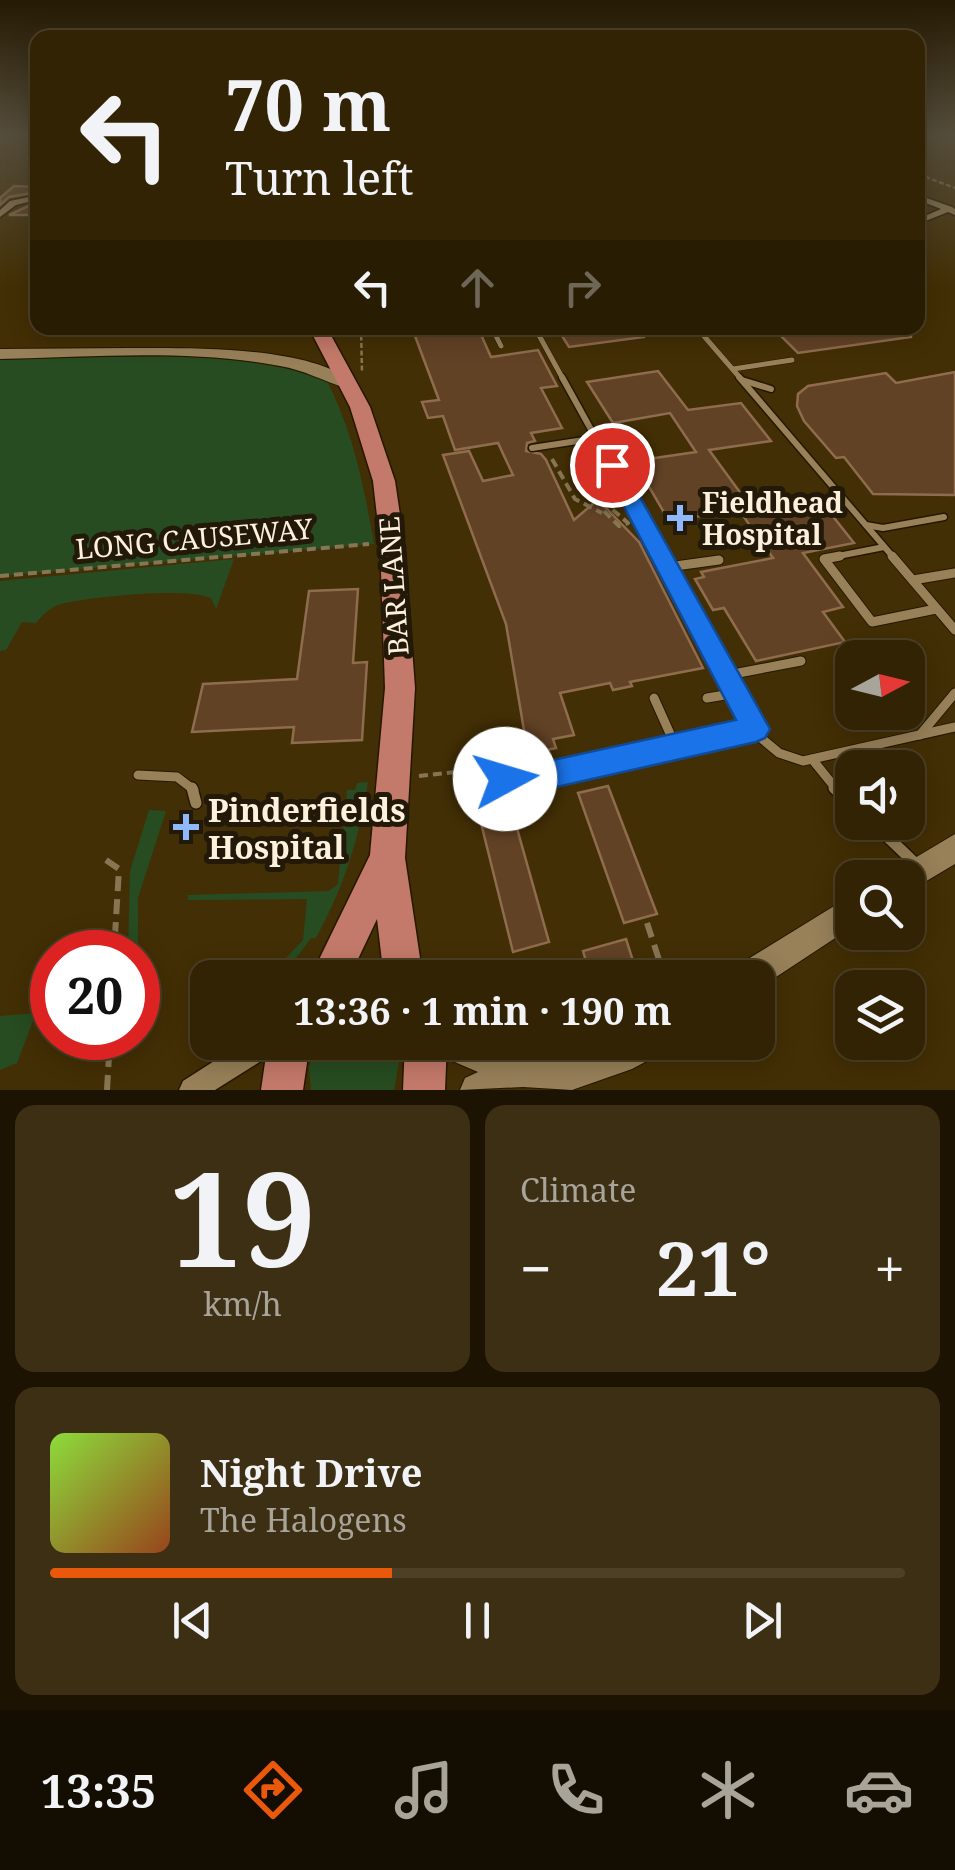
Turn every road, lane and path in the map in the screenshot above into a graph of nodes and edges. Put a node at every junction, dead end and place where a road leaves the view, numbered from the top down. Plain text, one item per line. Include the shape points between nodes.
1 (30, 200) edge
2 (925, 200) edge
3 (952, 210) edge
4 (0, 214) edge
5 (925, 223) edge
6 (321, 335) edge
7 (361, 335) edge
8 (496, 335) edge
9 (539, 335) edge
10 (703, 335) edge
11 (501, 346) dead end
12 (328, 350) junction
13 (0, 354) edge
14 (792, 360) dead end
15 (292, 363) junction
16 (733, 369) junction
17 (742, 380) junction
18 (348, 386) junction
19 (771, 389) dead end
20 (596, 438) junction
21 (545, 446) junction
22 (532, 448) dead end
23 (627, 492) junction
24 (944, 517) dead end
25 (866, 525) junction
26 (392, 542) junction
27 (884, 547) junction
28 (719, 560) dead end
29 (668, 567) junction
30 (955, 573) edge
31 (0, 576) edge
32 (913, 580) junction
33 (936, 609) junction
34 (955, 630) edge
35 (801, 661) dead end
36 (728, 675) junction
37 (737, 693) junction
38 (955, 694) edge
39 (654, 698) dead end
40 (707, 698) dead end
41 (955, 726) edge
42 (756, 729) junction
43 (920, 735) junction
44 (676, 747) junction
45 (812, 759) junction
46 (498, 765) joint
47 (138, 775) dead end
48 (414, 776) dead end
49 (835, 789) edge
50 (196, 804) dead end
51 (887, 840) edge
52 (955, 848) edge
53 (387, 858) junction
54 (106, 860) dead end
55 (903, 860) edge
56 (925, 868) edge
57 (835, 921) edge
58 (647, 923) dead end
59 (115, 930) edge
60 (338, 960) edge
61 (401, 960) edge
62 (659, 960) edge
63 (774, 960) edge
64 (109, 1060) edge
65 (240, 1060) edge
66 (286, 1060) edge
67 (425, 1060) edge
68 (492, 1060) edge
69 (611, 1060) edge
70 (521, 1072) junction
71 (108, 1090) edge
72 (192, 1090) edge
73 (282, 1090) edge
74 (424, 1090) edge
75 (477, 1090) edge

1 - 4 street
2 - 3 street
3 - 5 street
6 - 12 main road, BAR LANE
7 - 18 path via 362,374
8 - 11 lane
9 - 20 lane
10 - 16 lane
12 - 15 street
12 - 18 main road, BAR LANE
13 - 15 street via 210,354
14 - 16 lane
15 - 18 street via 322,369
16 - 17 lane
17 - 19 lane
17 - 25 lane
18 - 26 main road, BAR LANE via 384,481
20 - 21 lane
20 - 23 lane
21 - 22 lane
21 - 23 path via 575,499 618,526 628,523 605,504
23 - 29 lane
24 - 25 lane
25 - 27 lane
26 - 31 path, LONG CAUSEWAY
26 - 53 main road, BAR LANE via 400,688
27 - 32 lane
27 - 33 lane via 824,558 872,622
28 - 29 lane
29 - 36 lane
30 - 32 lane
32 - 33 lane
33 - 34 lane
35 - 36 lane
36 - 37 lane
37 - 40 lane
37 - 42 lane
38 - 43 lane
39 - 44 lane
41 - 43 lane
42 - 44 lane
42 - 45 lane via 779,753
43 - 45 lane
44 - 46 lane via 521,781 505,779
45 - 49 lane
46 - 48 path
47 - 50 lane via 189,780
51 - 55 lane
52 - 56 street
53 - 60 main road, BAR LANE
53 - 61 main road, BAR LANE
54 - 59 path via 119,869
57 - 63 street
58 - 62 path
64 - 71 path
65 - 72 street
66 - 73 main road
67 - 74 main road
68 - 70 street
69 - 70 street via 580,1075
70 - 75 street

